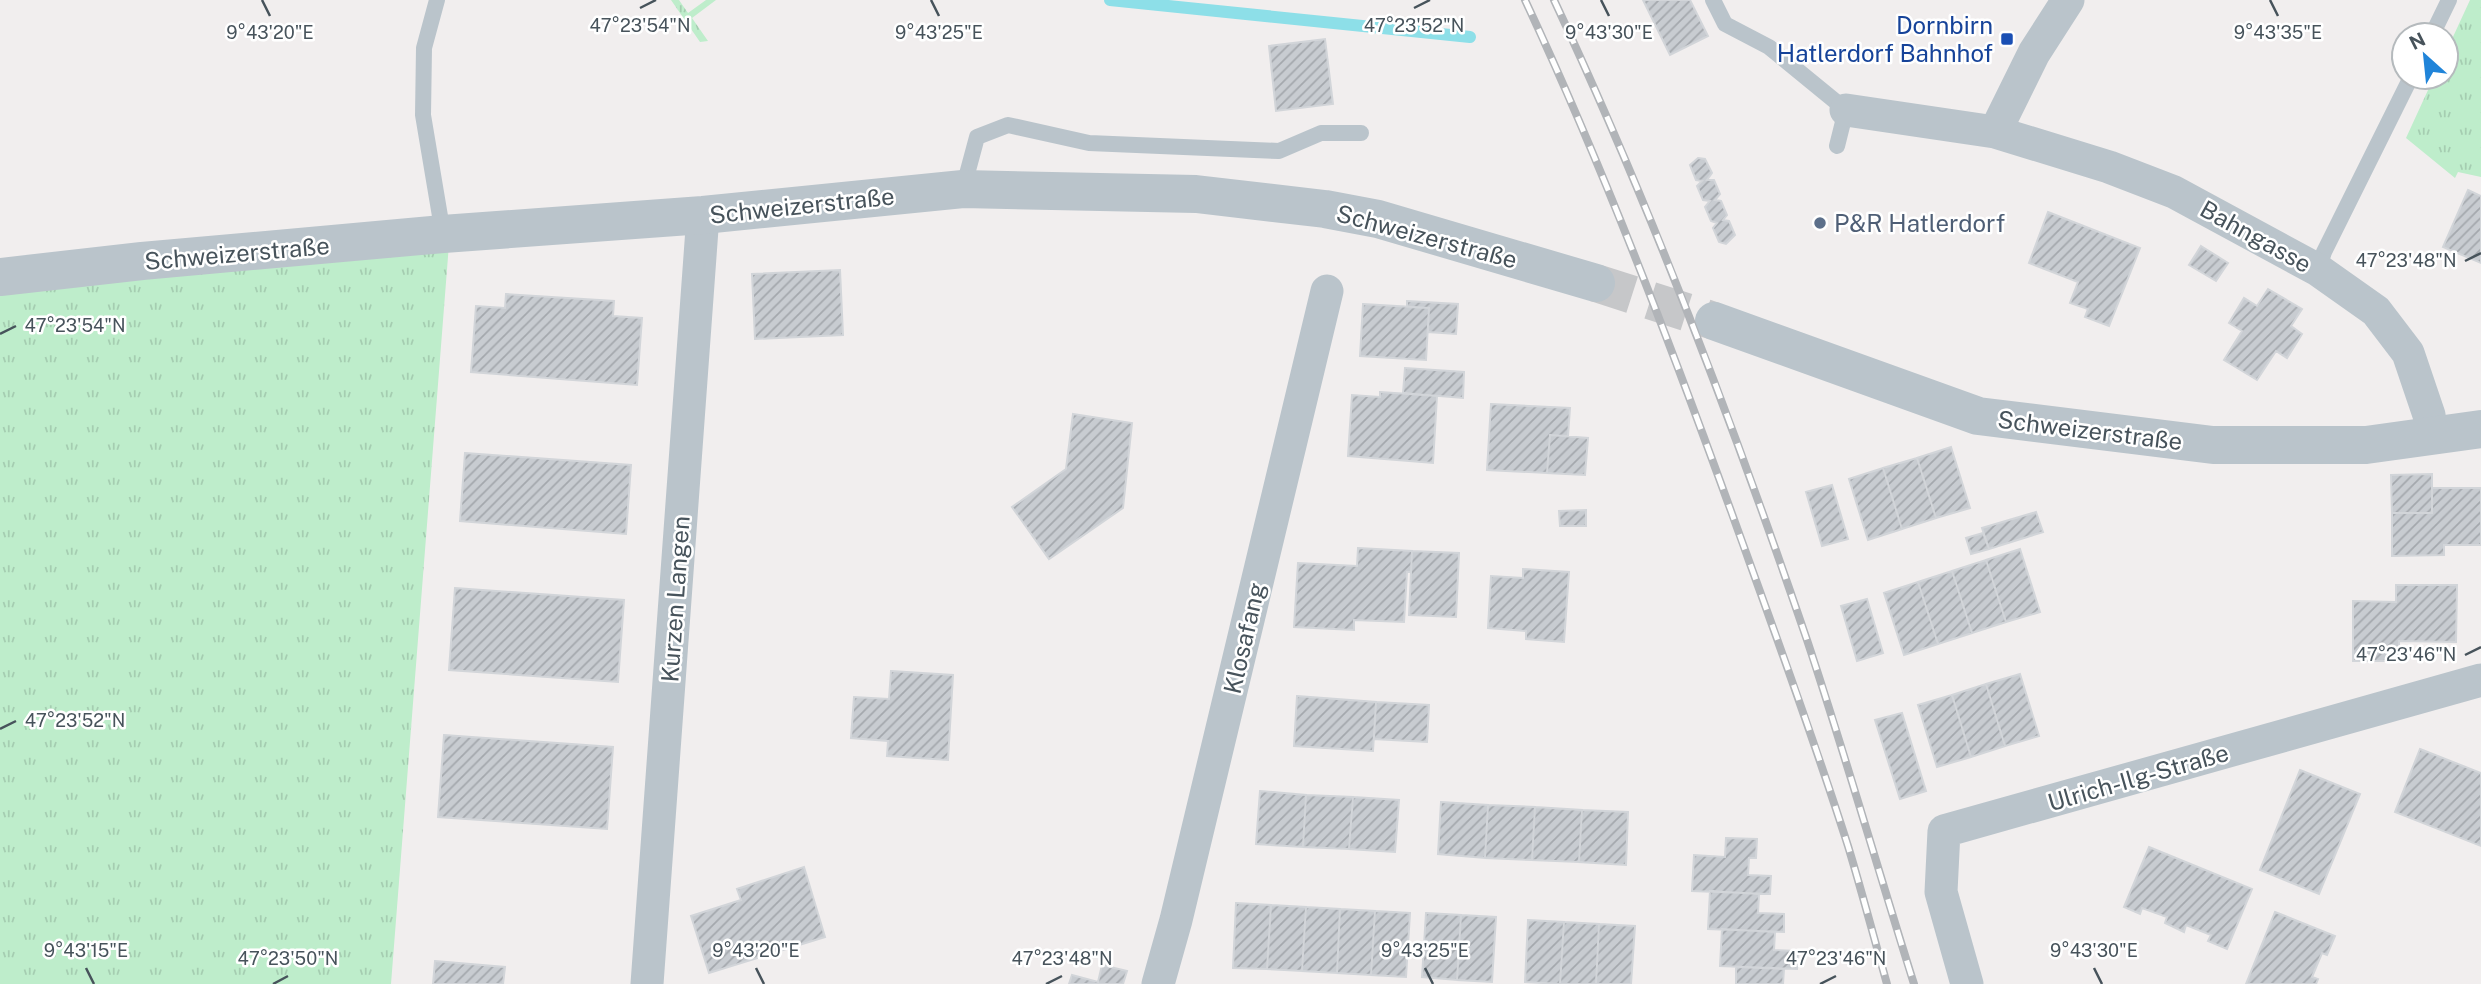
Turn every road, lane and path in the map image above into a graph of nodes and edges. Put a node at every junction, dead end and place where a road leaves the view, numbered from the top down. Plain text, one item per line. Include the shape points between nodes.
1 (437, 0) edge
2 (1713, 0) edge
3 (2068, 0) edge
4 (2449, 0) edge
5 (2439, 21) edge
6 (2404, 91) edge
7 (1846, 110) junction
8 (1995, 132) junction
9 (1362, 133) dead end
10 (1837, 146) dead end
11 (963, 189) junction
12 (703, 215) junction
13 (443, 234) junction
14 (2318, 270) junction
15 (0, 277) edge
16 (1596, 283) tunnel mouth
17 (1327, 291) dead end
18 (1714, 321) tunnel mouth
19 (2481, 429) edge
20 (2432, 437) junction
21 (2481, 680) edge
22 (647, 984) edge
23 (1158, 984) edge
24 (1967, 984) edge

1 - 13 lane via 424,48 423,115
2 - 7 lane via 1725,24 1769,47
3 - 8 street via 2034,53
4 - 5 lane
6 - 14 lane
7 - 8 street, Bahngasse
7 - 10 lane
8 - 14 street, Bahngasse via 2160,186
9 - 11 lane via 1321,134 1279,151 1090,143 1008,125 977,137
11 - 12 street, Schweizerstraße
11 - 16 street, Schweizerstraße via 1196,194 1325,209 1378,219
12 - 13 street, Schweizerstraße
12 - 22 street, Kurzen Langen
13 - 15 street, Schweizerstraße
14 - 20 street, Bahngasse via 2376,311 2408,352
17 - 23 street, Klosafang
18 - 20 street, Schweizerstraße via 1979,416 2213,445 2366,445
19 - 20 street, Schweizerstraße
21 - 24 street, Ulrich-Ilg-Straße via 1944,831 1941,892

